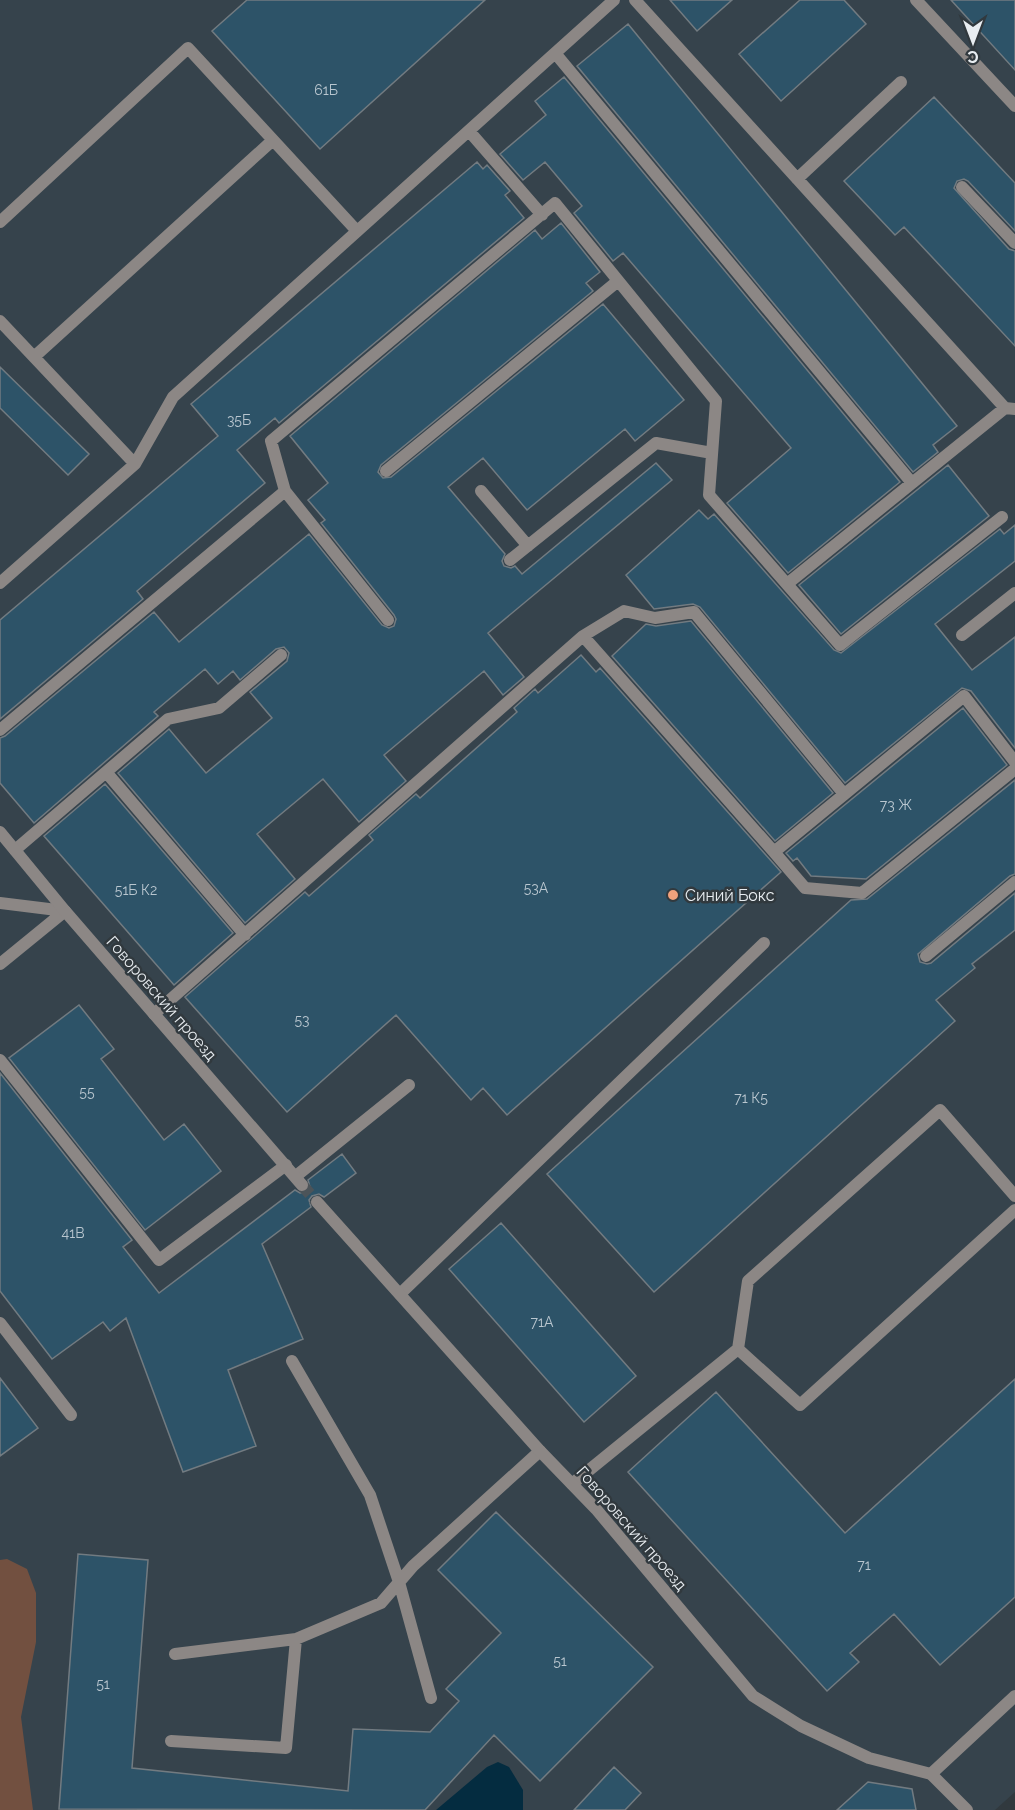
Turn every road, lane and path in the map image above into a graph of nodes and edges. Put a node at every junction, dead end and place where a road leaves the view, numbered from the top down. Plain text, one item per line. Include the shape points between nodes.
1 (614, 0) edge
2 (635, 0) edge
3 (916, 0) edge
4 (555, 54) junction
5 (901, 82) dead end
6 (1015, 106) edge
7 (469, 131) junction
8 (273, 140) junction
9 (797, 179) junction
10 (962, 187) dead end
11 (542, 215) junction
12 (0, 222) edge
13 (357, 231) junction
14 (1015, 243) edge
15 (618, 281) junction
16 (0, 321) edge
17 (34, 357) junction
18 (1010, 409) edge
19 (712, 453) junction
20 (135, 464) junction
21 (386, 471) dead end
22 (912, 483) junction
23 (285, 491) junction
24 (481, 491) dead end
25 (1002, 517) dead end
26 (528, 546) junction
27 (510, 560) dead end
28 (0, 583) edge
29 (787, 584) junction
30 (1015, 593) edge
31 (388, 620) dead end
32 (962, 635) dead end
33 (583, 636) junction
34 (281, 655) dead end
35 (0, 730) edge
36 (1015, 762) edge
37 (1015, 769) edge
38 (106, 772) junction
39 (844, 794) junction
40 (0, 832) edge
41 (15, 850) junction
42 (774, 852) junction
43 (1015, 882) edge
44 (0, 903) edge
45 (65, 911) junction
46 (245, 935) junction
47 (764, 942) dead end
48 (926, 956) dead end
49 (0, 964) edge
50 (154, 1014) junction
51 (0, 1060) edge
52 (409, 1085) dead end
53 (286, 1165) junction
54 (1015, 1196) edge
55 (317, 1202) tunnel mouth
56 (1015, 1210) edge
57 (400, 1294) junction
58 (0, 1323) edge
59 (738, 1349) junction
60 (292, 1361) dead end
61 (71, 1415) dead end
62 (540, 1451) junction
63 (572, 1484) junction
64 (399, 1582) junction
65 (296, 1639) junction
66 (175, 1654) dead end
67 (1015, 1696) edge
68 (430, 1698) dead end
69 (171, 1741) dead end
70 (931, 1774) junction
71 (967, 1810) edge

1 - 4 street
2 - 9 street
3 - 6 street
4 - 7 street
4 - 22 street
5 - 9 street
7 - 11 street
7 - 13 street
8 - 12 street via 188,48
8 - 13 street
8 - 17 street
9 - 18 street
10 - 14 street
11 - 15 street via 555,203
11 - 23 street via 271,441
13 - 20 street via 173,397
15 - 19 street via 716,401
15 - 21 street
16 - 17 street
17 - 20 street
18 - 22 street
19 - 26 street via 656,443
19 - 29 street via 709,495
20 - 28 street
22 - 29 street
23 - 31 street
23 - 35 street
24 - 26 street
25 - 29 street via 840,645
26 - 27 street
30 - 32 street
33 - 39 street via 624,611 655,618 694,612
33 - 42 street
33 - 46 street
34 - 38 street via 219,708 168,719
36 - 39 street via 964,696
37 - 42 street via 862,893 805,888
38 - 41 street
38 - 46 street
39 - 42 street
40 - 41 street, Говоровский проезд
41 - 45 street, Говоровский проезд
43 - 48 street
44 - 45 street
45 - 49 street
45 - 50 street, Говоровский проезд
46 - 50 street
47 - 57 street
50 - 53 street, Говоровский проезд
51 - 53 street via 159,1260
52 - 53 street, Говоровский проезд via 299,1181
54 - 59 street via 940,1110 748,1281
55 - 57 street, Говоровский проезд
56 - 59 street via 800,1405
57 - 62 street, Говоровский проезд
58 - 61 street
59 - 63 street
60 - 64 street via 370,1495
62 - 63 street, Говоровский проезд
62 - 64 street
63 - 70 street, Говоровский проезд via 753,1695 801,1726 869,1758
64 - 65 street via 381,1603
64 - 68 street
65 - 66 street
65 - 69 street via 286,1748
67 - 70 street
70 - 71 street

